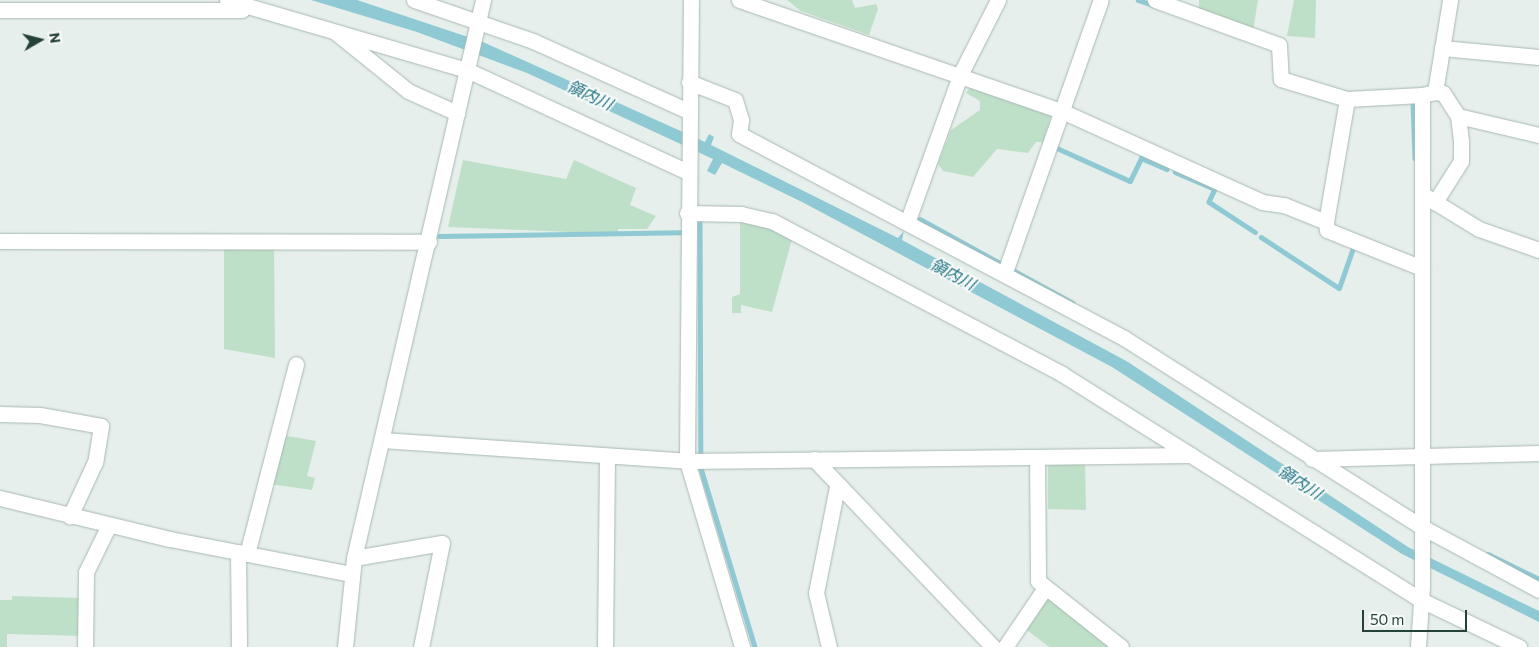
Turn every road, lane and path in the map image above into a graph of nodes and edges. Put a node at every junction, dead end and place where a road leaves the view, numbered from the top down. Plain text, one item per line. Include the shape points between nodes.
1 (227, 0) edge
2 (414, 0) edge
3 (483, 0) edge
4 (691, 0) edge
5 (739, 0) edge
6 (998, 0) edge
7 (1101, 0) edge
8 (1155, 0) edge
9 (1450, 0) edge
10 (1194, 7) edge
11 (0, 10) edge
12 (264, 10) junction
13 (477, 26) junction
14 (330, 28) junction
15 (1442, 48) junction
16 (1539, 56) edge
17 (468, 66) junction
18 (961, 74) junction
19 (689, 82) junction
20 (1429, 93) junction
21 (1346, 99) junction
22 (1064, 112) junction
23 (457, 113) junction
24 (688, 113) junction
25 (1458, 116) junction
26 (1539, 135) edge
27 (688, 169) junction
28 (1429, 198) junction
29 (688, 213) junction
30 (908, 220) junction
31 (1326, 222) junction
32 (0, 241) edge
33 (429, 242) junction
34 (1539, 250) edge
35 (1422, 268) junction
36 (1005, 272) junction
37 (296, 364) dead end
38 (0, 414) edge
39 (382, 440) junction
40 (1539, 453) edge
41 (1191, 455) junction
42 (1422, 455) junction
43 (607, 456) junction
44 (1037, 457) junction
45 (814, 459) junction
46 (1312, 459) junction
47 (687, 461) junction
48 (837, 487) junction
49 (0, 498) edge
50 (70, 516) junction
51 (108, 525) junction
52 (1422, 531) junction
53 (243, 553) junction
54 (354, 558) junction
55 (351, 574) junction
56 (1045, 588) junction
57 (1539, 590) edge
58 (1422, 594) junction
59 (86, 647) edge
60 (239, 647) edge
61 (345, 647) edge
62 (421, 647) edge
63 (605, 647) edge
64 (742, 647) edge
65 (829, 647) edge
66 (993, 647) edge
67 (1005, 647) edge
68 (1121, 647) edge
69 (1418, 647) edge
70 (1519, 647) edge

1 - 12 street
2 - 13 street
3 - 13 street
4 - 19 street
5 - 18 street
6 - 18 street
7 - 22 street
8 - 10 street
9 - 15 street
10 - 21 street via 1279,46 1281,80
11 - 12 street
12 - 14 street
13 - 17 street
13 - 24 street
14 - 17 street
14 - 23 street via 408,91
15 - 16 street
15 - 20 street
17 - 23 street
17 - 27 street
18 - 22 street
18 - 30 street
19 - 24 street
19 - 30 street via 734,100 741,120 739,134
20 - 21 street
20 - 25 street via 1443,93
20 - 28 street
21 - 31 street
22 - 31 street via 1262,202 1284,205
22 - 36 street
23 - 33 street
24 - 27 street
25 - 26 street
25 - 28 street via 1461,161
27 - 29 street
28 - 34 street via 1479,229
28 - 35 street
29 - 41 street via 741,214 772,221 1062,374
29 - 47 street
30 - 36 street
31 - 35 street via 1327,230
32 - 33 street
33 - 39 street
35 - 42 street
36 - 46 street via 1124,338
37 - 53 street
38 - 50 street via 40,415 101,426 95,462
39 - 43 street
39 - 54 street
40 - 42 street
41 - 44 street
41 - 58 street
42 - 46 street
42 - 52 street
43 - 47 street
43 - 63 street
44 - 45 street
44 - 56 street via 1038,581
45 - 47 street
45 - 48 street
46 - 52 street
47 - 64 street
48 - 65 street via 816,593
48 - 66 street
49 - 50 street
50 - 51 street
51 - 53 street
51 - 59 street via 86,572
52 - 57 street
52 - 58 street
53 - 55 street
53 - 60 street
54 - 55 street
54 - 62 street via 442,543
55 - 61 street
56 - 67 street
56 - 68 street
58 - 69 street
58 - 70 street

